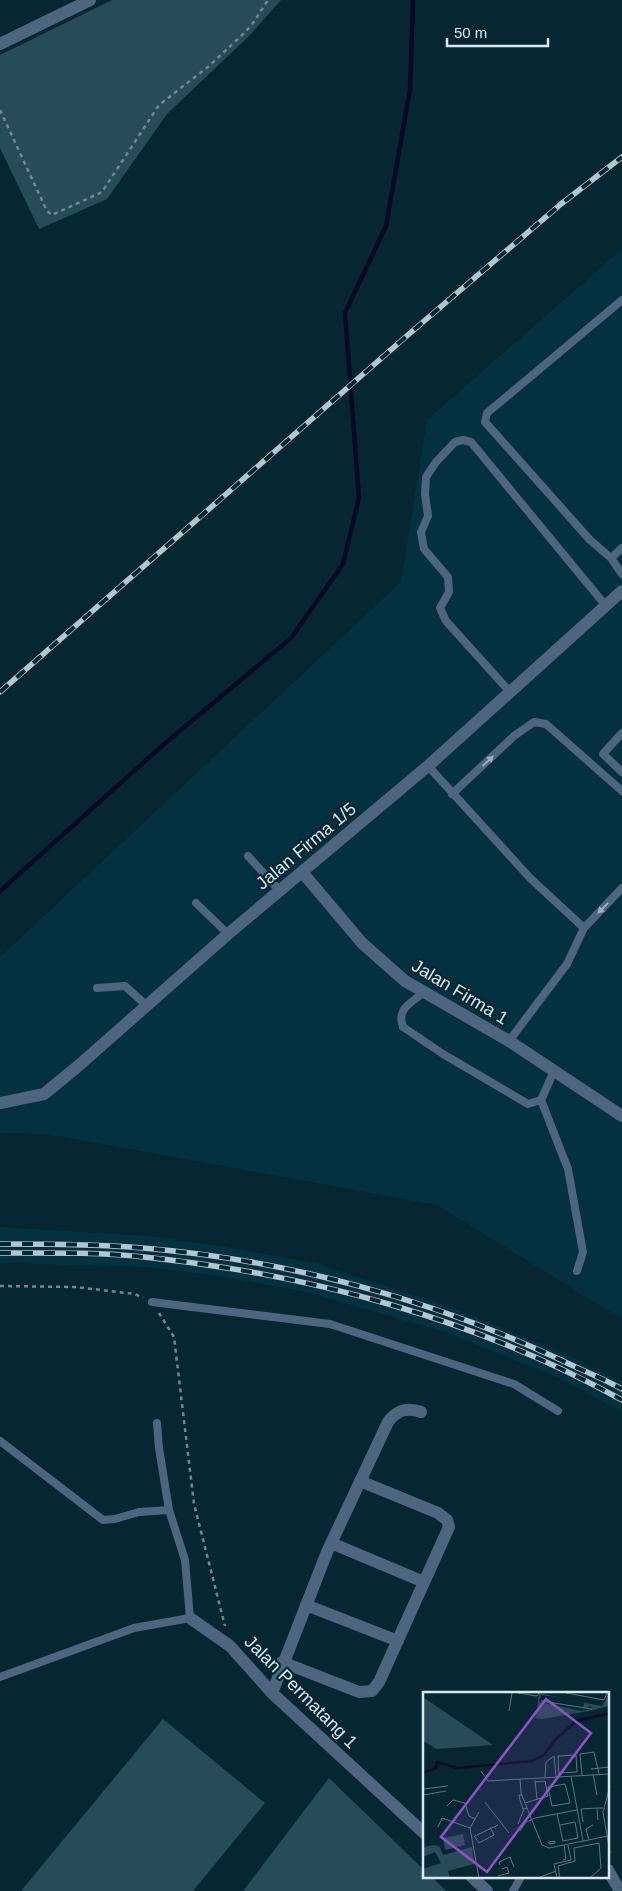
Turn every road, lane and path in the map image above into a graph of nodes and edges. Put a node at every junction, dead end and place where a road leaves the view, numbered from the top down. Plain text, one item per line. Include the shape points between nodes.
1 (90, 0) edge
2 (268, 0) edge
3 (0, 44) edge
4 (0, 110) edge
5 (622, 300) edge
6 (622, 548) edge
7 (611, 558) junction
8 (622, 574) edge
9 (622, 591) edge
10 (606, 606) junction
11 (511, 693) junction
12 (622, 733) edge
13 (428, 766) junction
14 (622, 772) edge
15 (622, 791) edge
16 (452, 794) junction
17 (248, 856) dead end
18 (302, 872) junction
19 (622, 888) edge
20 (280, 890) junction
21 (196, 903) dead end
22 (584, 928) junction
23 (228, 934) junction
24 (97, 988) dead end
25 (423, 994) junction
26 (146, 1005) junction
27 (509, 1041) junction
28 (554, 1071) junction
29 (541, 1100) junction
30 (0, 1103) edge
31 (622, 1116) edge
32 (577, 1271) dead end
33 (152, 1302) dead end
34 (558, 1411) dead end
35 (421, 1412) dead end
36 (157, 1423) dead end
37 (0, 1441) edge
38 (360, 1481) junction
39 (169, 1510) junction
40 (331, 1543) junction
41 (424, 1582) junction
42 (306, 1604) junction
43 (190, 1618) junction
44 (398, 1640) junction
45 (282, 1662) junction
46 (0, 1677) edge
47 (272, 1693) junction
48 (423, 1832) edge
49 (610, 1874) edge
50 (473, 1878) edge
51 (520, 1878) edge
52 (487, 1891) edge
53 (513, 1891) edge
54 (620, 1891) edge

1 - 3 street
2 - 4 path via 246,31 209,66 158,105 102,192 52,215 47,211
5 - 7 lane via 487,413 485,422 590,540
6 - 7 lane
7 - 8 lane
9 - 10 street, Jalan Firma 1/5
10 - 11 street, Jalan Firma 1/5
10 - 11 lane via 471,442 455,442 426,477 428,516 420,532 424,549 448,577 449,592 440,608 446,622
11 - 13 street, Jalan Firma 1/5
12 - 14 lane via 603,754
13 - 16 lane
13 - 18 street, Jalan Firma 1/5
16 -> 15 lane via 514,736 534,722 546,724
16 - 22 lane via 530,878
17 - 20 lane
18 - 20 street, Jalan Firma 1/5
18 - 25 street, Jalan Firma 1 via 362,943
19 -> 22 lane
20 - 23 street, Jalan Firma 1/5
21 - 23 lane
22 - 27 lane via 567,964
23 - 26 street, Jalan Firma 1/5
24 - 26 lane via 125,986
25 - 27 street, Jalan Firma 1
25 - 29 lane via 403,1008 400,1019 403,1027 528,1104
26 - 30 street, Jalan Firma 1/5 via 44,1094
27 - 28 street, Jalan Firma 1
28 - 29 lane
28 - 31 street, Jalan Firma 1
29 - 32 lane via 568,1170 584,1252
33 - 34 lane via 330,1324 514,1384
35 - 38 street via 404,1410 392,1417
36 - 39 lane
37 - 39 lane via 103,1520 139,1512
38 - 40 street
38 - 41 street via 438,1513 447,1520 449,1527
39 - 43 lane via 185,1560
40 - 41 street
40 - 42 street
41 - 44 street
42 - 44 street
42 - 45 street
43 - 46 lane via 134,1628
43 - 47 street, Jalan Permatang 1 via 230,1646
44 - 45 street via 372,1691 359,1692
45 - 47 street
47 - 48 street, Jalan Permatang 1
49 - 54 street
50 - 52 street
51 - 53 lane

